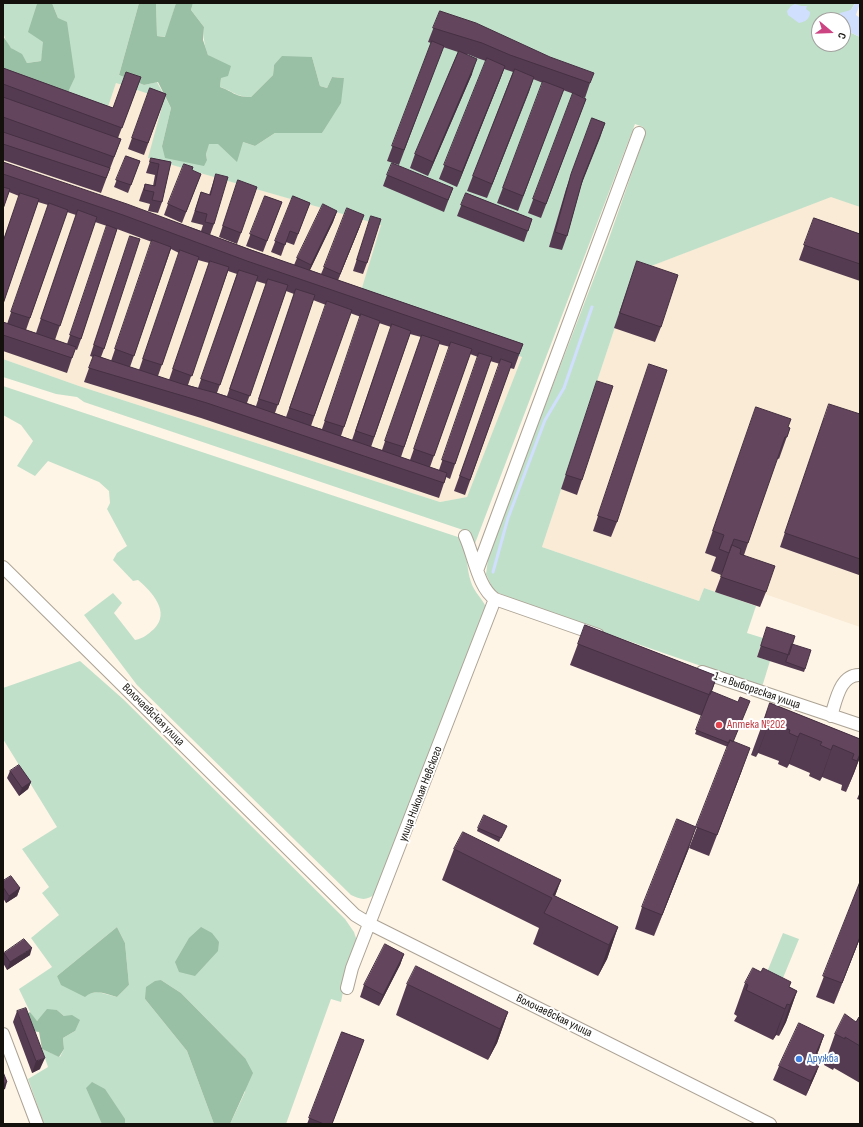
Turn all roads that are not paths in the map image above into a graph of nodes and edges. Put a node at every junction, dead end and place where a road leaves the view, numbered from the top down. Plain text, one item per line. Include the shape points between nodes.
1 (639, 133) dead end
2 (465, 536) dead end
3 (3, 567) edge
4 (478, 568) junction
5 (496, 600) junction
6 (611, 640) edge
7 (694, 669) edge
8 (860, 675) edge
9 (831, 716) junction
10 (860, 725) edge
11 (370, 924) junction
12 (347, 988) dead end
13 (3, 1034) edge
14 (37, 1124) edge
15 (770, 1124) edge

1 - 4 street
2 - 4 street
3 - 11 street, Волочаевская улица via 355,915
4 - 5 street via 485,591
5 - 6 street
5 - 11 street, улица Николая Невского
7 - 9 street, 1-я Выборгская улица
8 - 9 street via 851,676 840,688
9 - 10 street, 1-я Выборгская улица
11 - 12 street, улица Николая Невского via 352,968
11 - 15 street, Волочаевская улица
13 - 14 street

